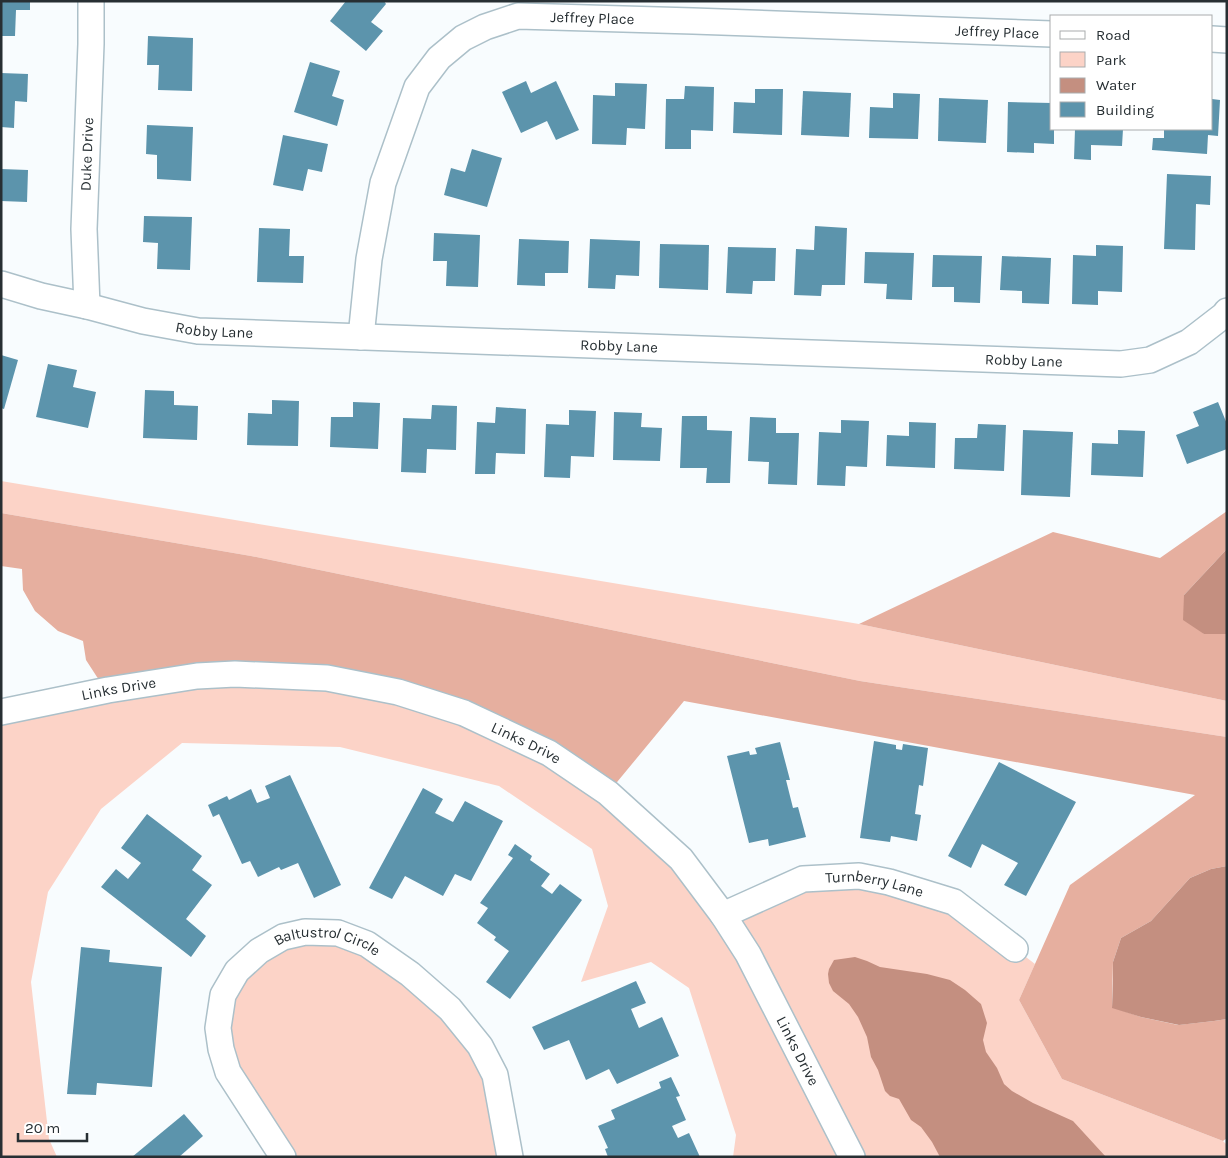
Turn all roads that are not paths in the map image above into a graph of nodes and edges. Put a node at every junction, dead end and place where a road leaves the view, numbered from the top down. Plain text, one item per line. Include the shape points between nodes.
1 (91, 1) edge
2 (693, 11) edge
3 (1050, 34) edge
4 (1213, 39) edge
5 (1227, 40) edge
6 (1, 284) edge
7 (87, 306) junction
8 (1227, 311) edge
9 (361, 337) junction
10 (1, 712) edge
11 (723, 915) junction
12 (1015, 949) dead end
13 (283, 1157) edge
14 (510, 1157) edge
15 (852, 1157) edge

1 - 7 street, Duke Drive via 84,229
2 - 3 street, Jeffrey Place
2 - 9 street, Jeffrey Place via 518,16 463,38 439,58 417,87 383,184 368,259
4 - 5 street
6 - 7 street, Robby Lane
7 - 9 street, Robby Lane via 198,331
8 - 9 street, Robby Lane via 1189,342 1150,360 1121,364
10 - 11 street, Links Drive via 197,676 235,674 327,678 398,692 464,713 549,753 608,793 680,859
11 - 12 street, Turnberry Lane via 803,879 859,876 954,902
11 - 15 street, Links Drive via 748,954
13 - 14 street, Baltustrol Circle via 228,1072 218,1028 223,995 237,971 259,951 283,938 305,932 338,933 367,944 410,974 450,1009 480,1046 496,1075

